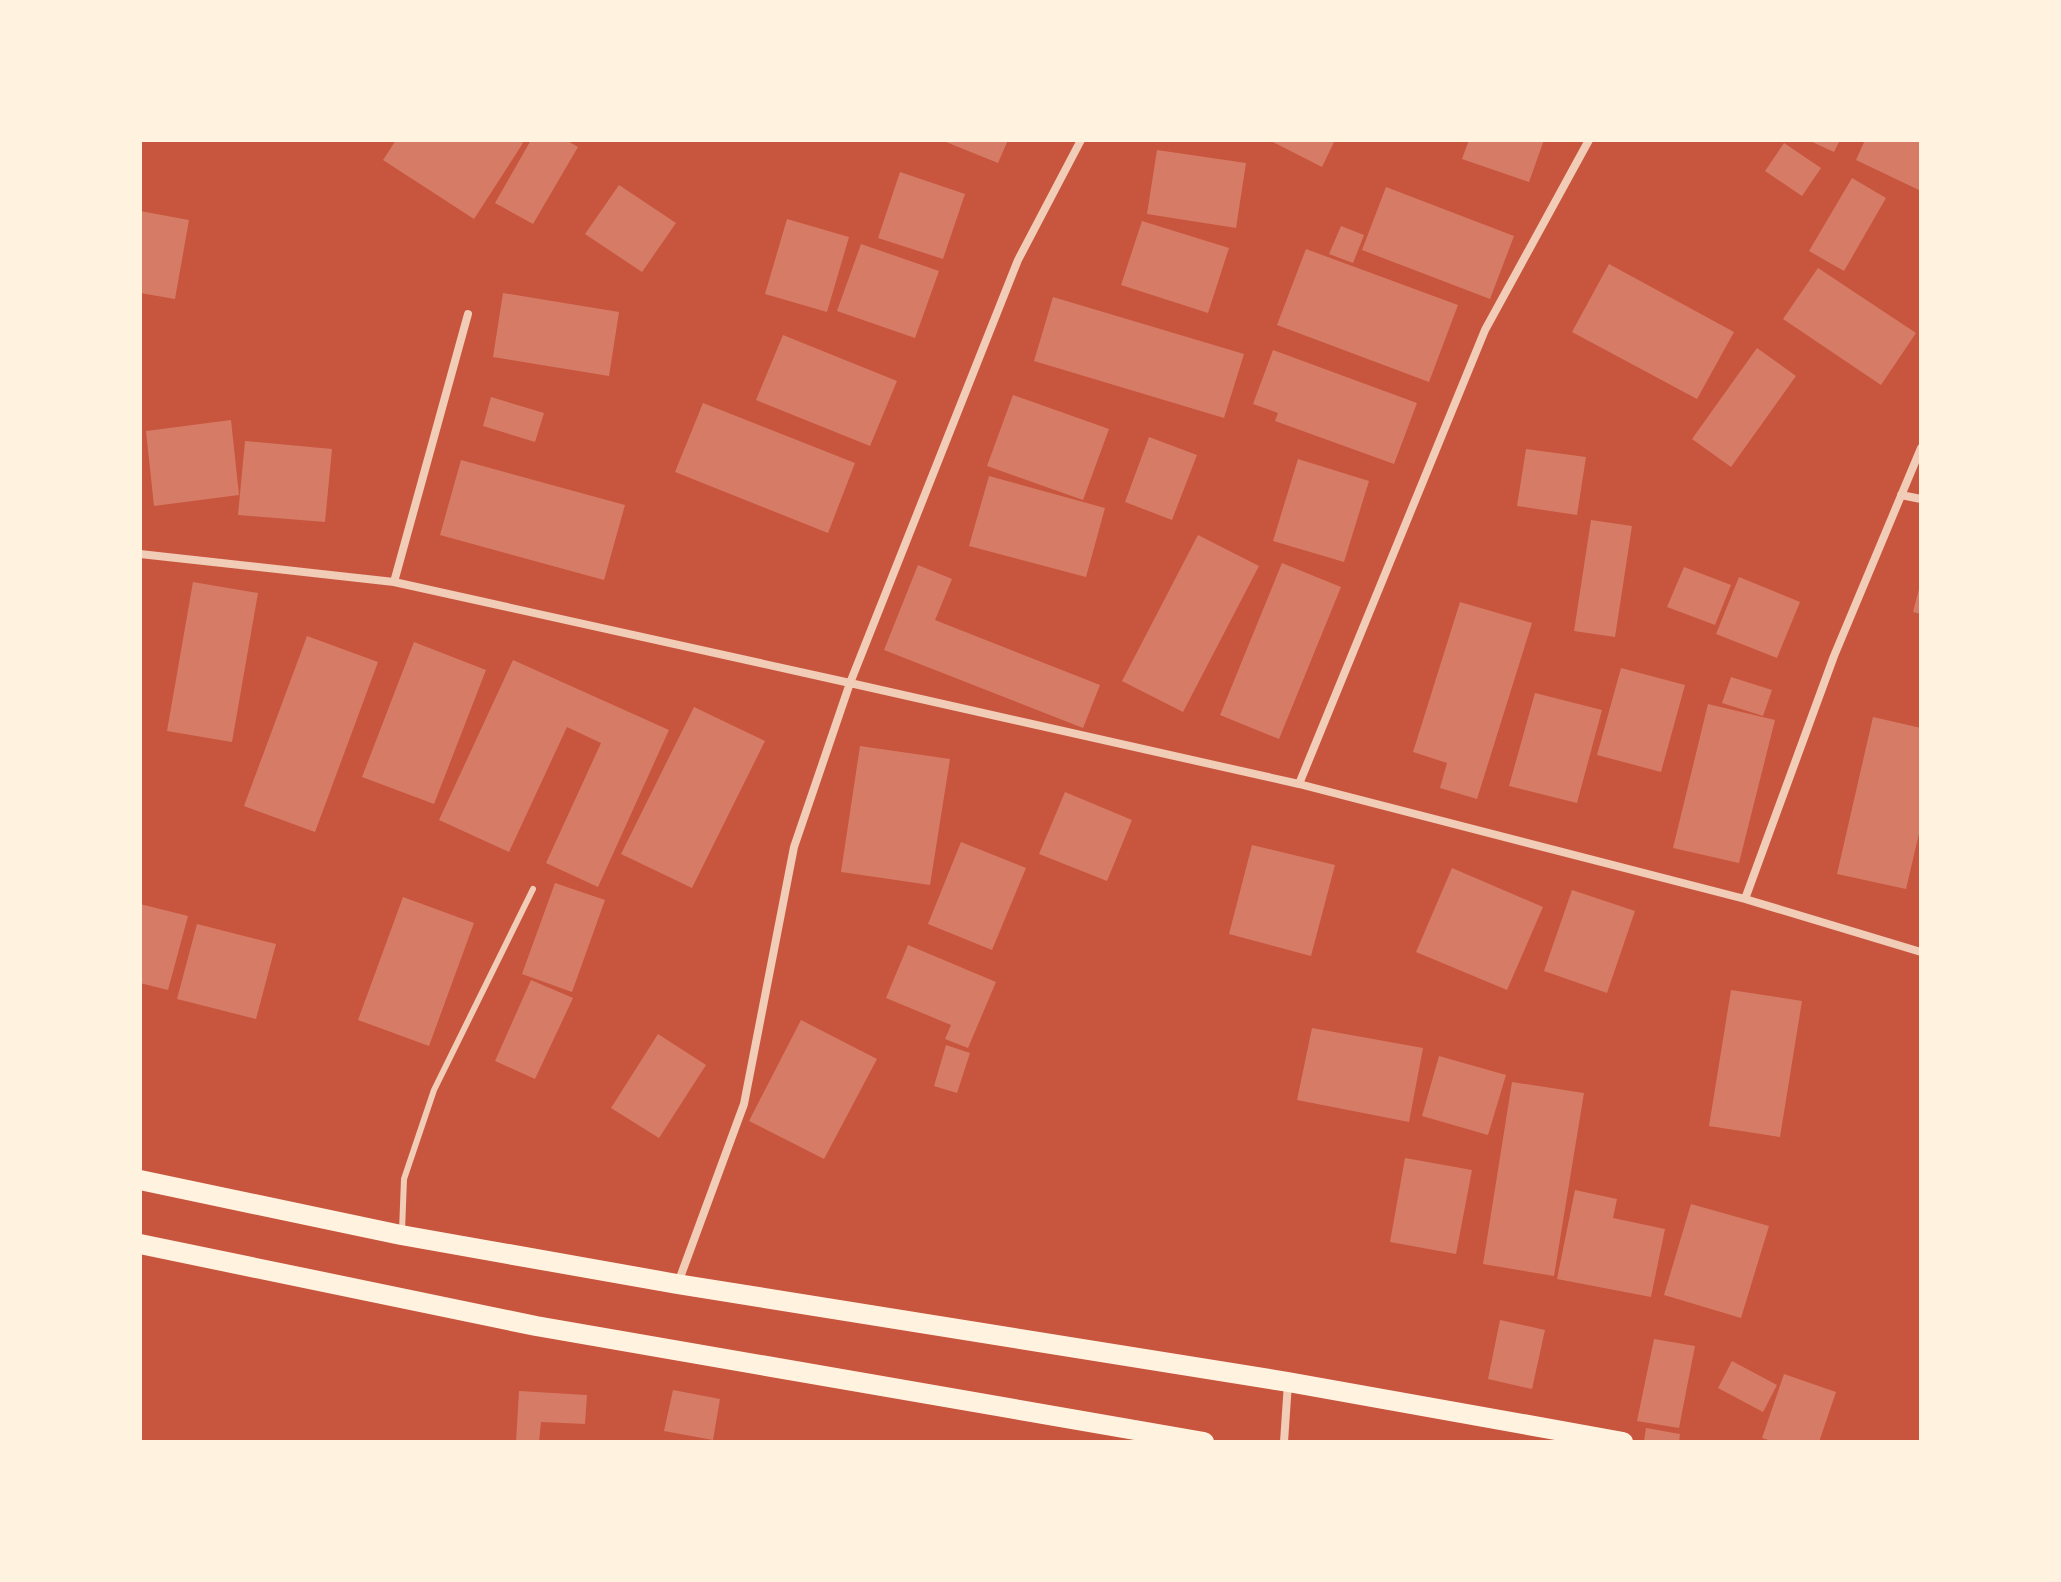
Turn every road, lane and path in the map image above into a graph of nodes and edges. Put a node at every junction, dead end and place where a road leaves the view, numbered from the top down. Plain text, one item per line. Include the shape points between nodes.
1 (1081, 140) edge
2 (1589, 140) edge
3 (468, 314) dead end
4 (1921, 448) edge
5 (1901, 495) junction
6 (1921, 499) edge
7 (140, 554) edge
8 (394, 582) junction
9 (850, 683) junction
10 (1299, 784) junction
11 (533, 889) dead end
12 (1745, 899) junction
13 (1921, 952) edge
14 (140, 1180) edge
15 (401, 1235) junction
16 (140, 1244) edge
17 (677, 1284) junction
18 (1288, 1382) junction
19 (1204, 1442) edge
20 (1284, 1442) edge
21 (1623, 1442) edge

1 - 9 street via 1018,260
2 - 10 street via 1485,330
3 - 8 street
4 - 5 street
5 - 6 street
5 - 12 street via 1834,656
7 - 8 street
8 - 9 street
9 - 10 street
9 - 17 street via 794,847 744,1104
10 - 12 street
11 - 15 lane via 434,1090 404,1179
12 - 13 street
14 - 15 main road
15 - 17 main road
16 - 19 main road via 536,1326
17 - 18 main road
18 - 20 street
18 - 21 main road

